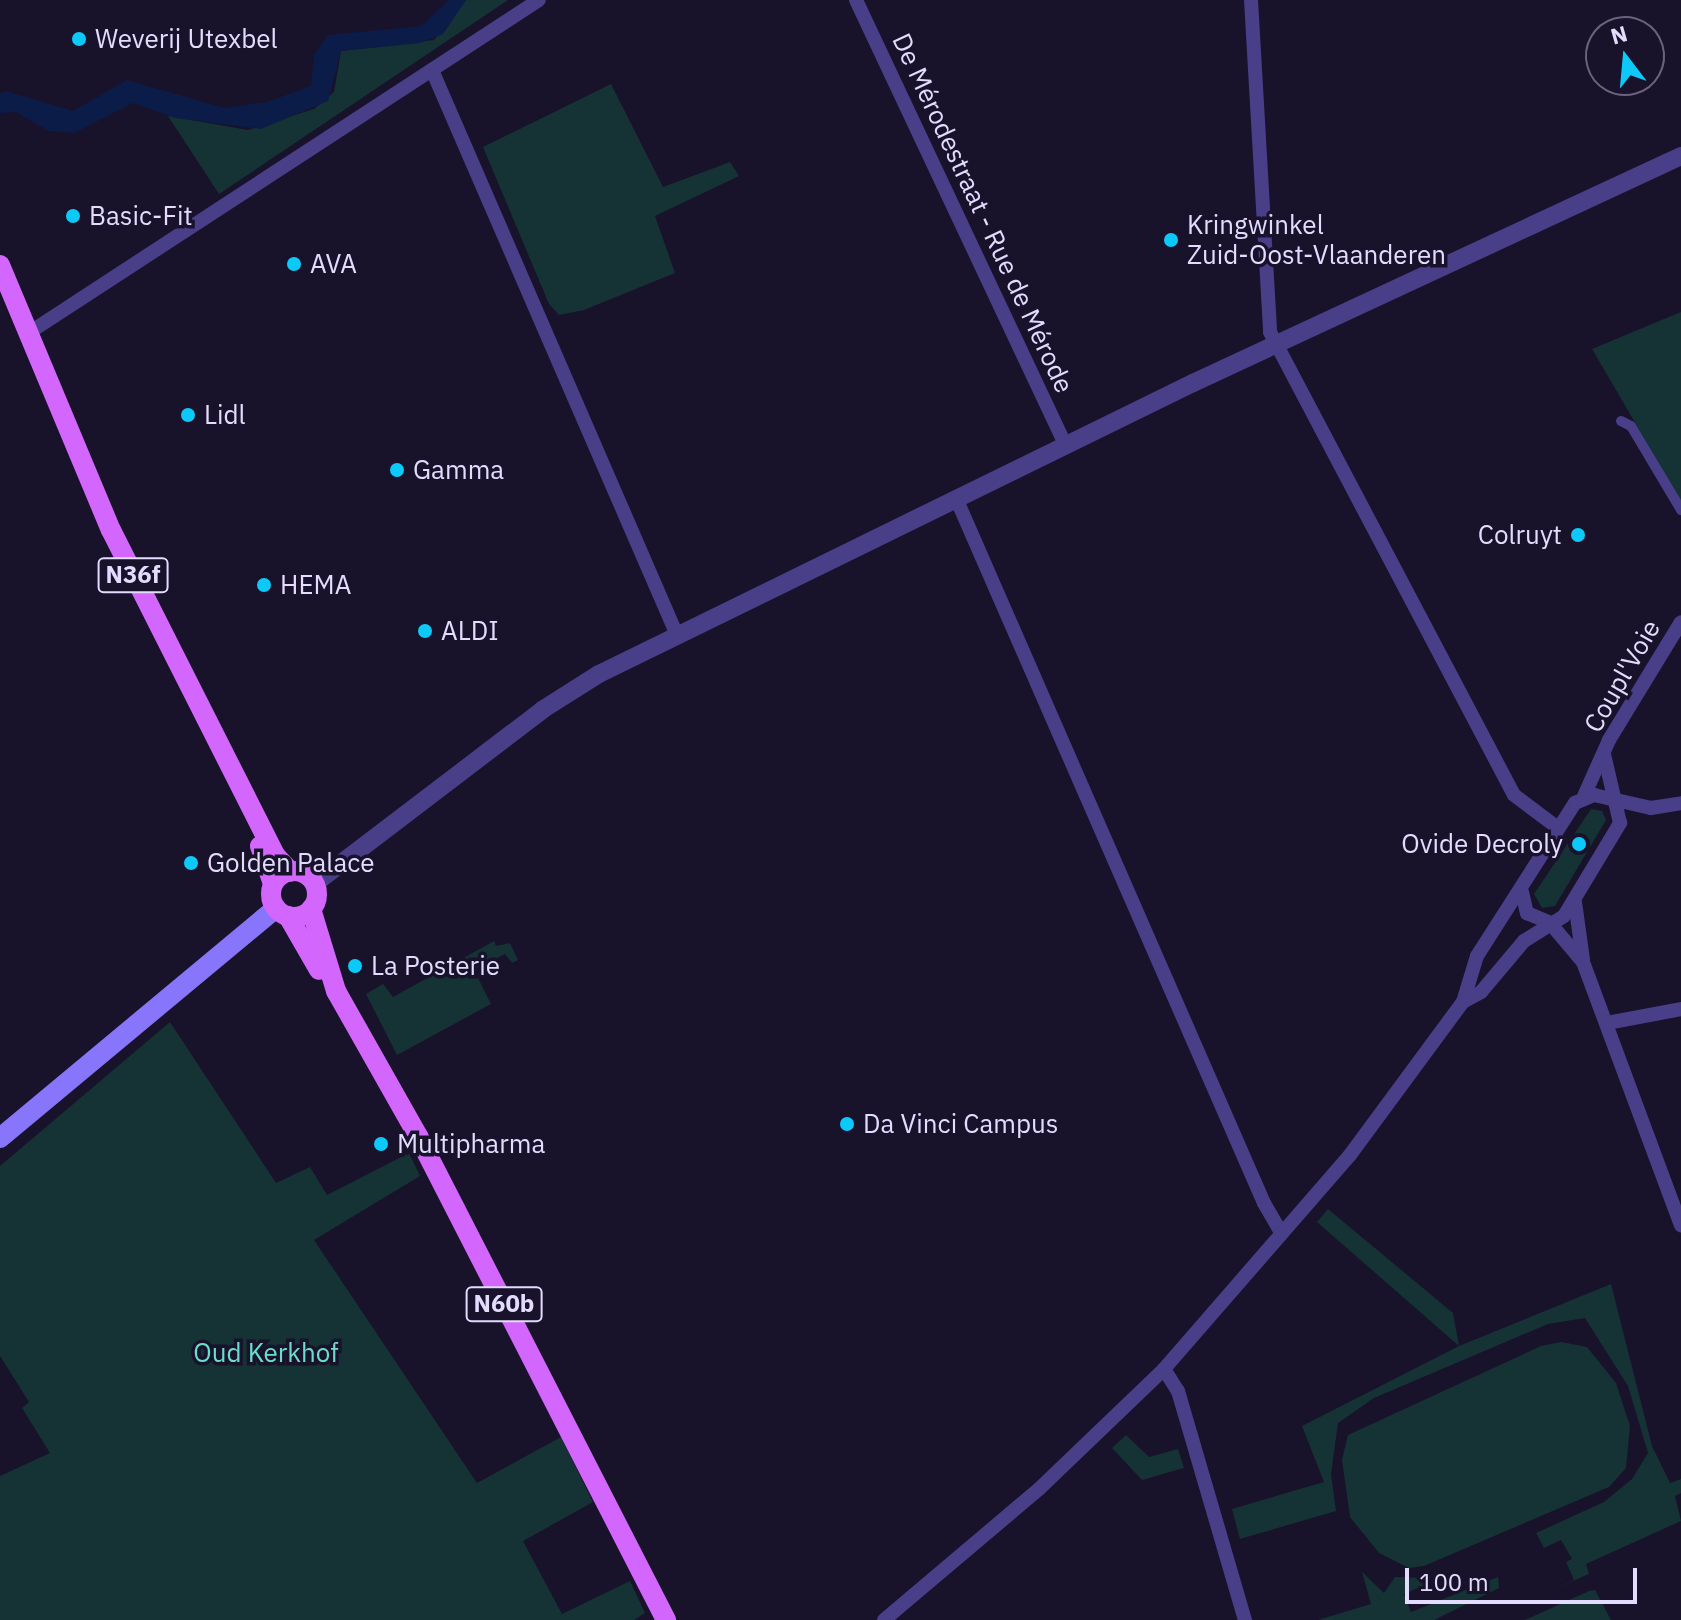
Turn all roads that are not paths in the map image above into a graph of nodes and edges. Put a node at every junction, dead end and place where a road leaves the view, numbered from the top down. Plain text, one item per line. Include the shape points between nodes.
1 (539, 0) edge
2 (856, 0) edge
3 (1251, 0) edge
4 (432, 70) junction
5 (1681, 156) edge
6 (0, 265) edge
7 (0, 302) edge
8 (27, 334) junction
9 (1277, 344) junction
10 (1621, 421) dead end
11 (1066, 446) junction
12 (956, 498) junction
13 (1681, 510) edge
14 (1681, 622) edge
15 (677, 635) junction
16 (1604, 754) junction
17 (1584, 796) junction
18 (1615, 802) junction
19 (1681, 803) edge
20 (1558, 828) junction
21 (291, 872) junction
22 (273, 884) junction
23 (314, 884) junction
24 (1522, 892) junction
25 (1575, 902) junction
26 (311, 909) junction
27 (282, 912) junction
28 (1550, 923) junction
29 (1583, 962) junction
30 (336, 991) junction
31 (1463, 1002) junction
32 (1681, 1009) edge
33 (1607, 1023) junction
34 (0, 1138) edge
35 (1681, 1225) edge
36 (1281, 1232) junction
37 (1164, 1369) junction
38 (666, 1620) edge
39 (884, 1620) edge
40 (1245, 1620) edge

1 - 4 street
2 - 11 street, De Mérodestraat - Rue de Mérode
3 - 9 street via 1266,319
4 - 8 street
4 - 15 street
5 - 9 street
6 - 8 main road, N36f
7 - 22 main road, N36f via 100,534 268,863
8 - 21 main road, N36f via 111,530 275,855
9 - 11 street
9 - 20 street via 1514,795
10 - 13 street via 1631,426
11 - 12 street
12 - 15 street
12 - 36 street
14 - 16 street, Coupl'Voie
15 - 23 street via 542,710
16 - 17 street, Coupl'Voie
16 - 18 street, Coupl'Voie
17 - 18 street
17 - 20 street, Coupl'Voie
18 - 19 street via 1651,808
18 - 25 street, Coupl'Voie via 1618,830
20 - 24 street, Coupl'Voie
21 - 22 main road
21 - 23 main road
22 - 27 main road, N60b
23 - 26 main road, N60b
24 - 28 street via 1527,913
24 - 31 street, Coupl'Voie via 1507,906 1469,971
25 - 28 street, Coupl'Voie
25 - 29 street
26 - 27 main road
26 - 30 main road, N60b
27 - 30 main road, N60b
27 - 34 main road
28 - 29 street
28 - 31 street, Coupl'Voie via 1524,941 1481,992
29 - 33 street
30 - 38 main road, N60b via 418,1136
31 - 36 street via 1350,1155
32 - 33 street
33 - 35 street
36 - 37 street
37 - 39 street via 1039,1489
37 - 40 street via 1178,1391

